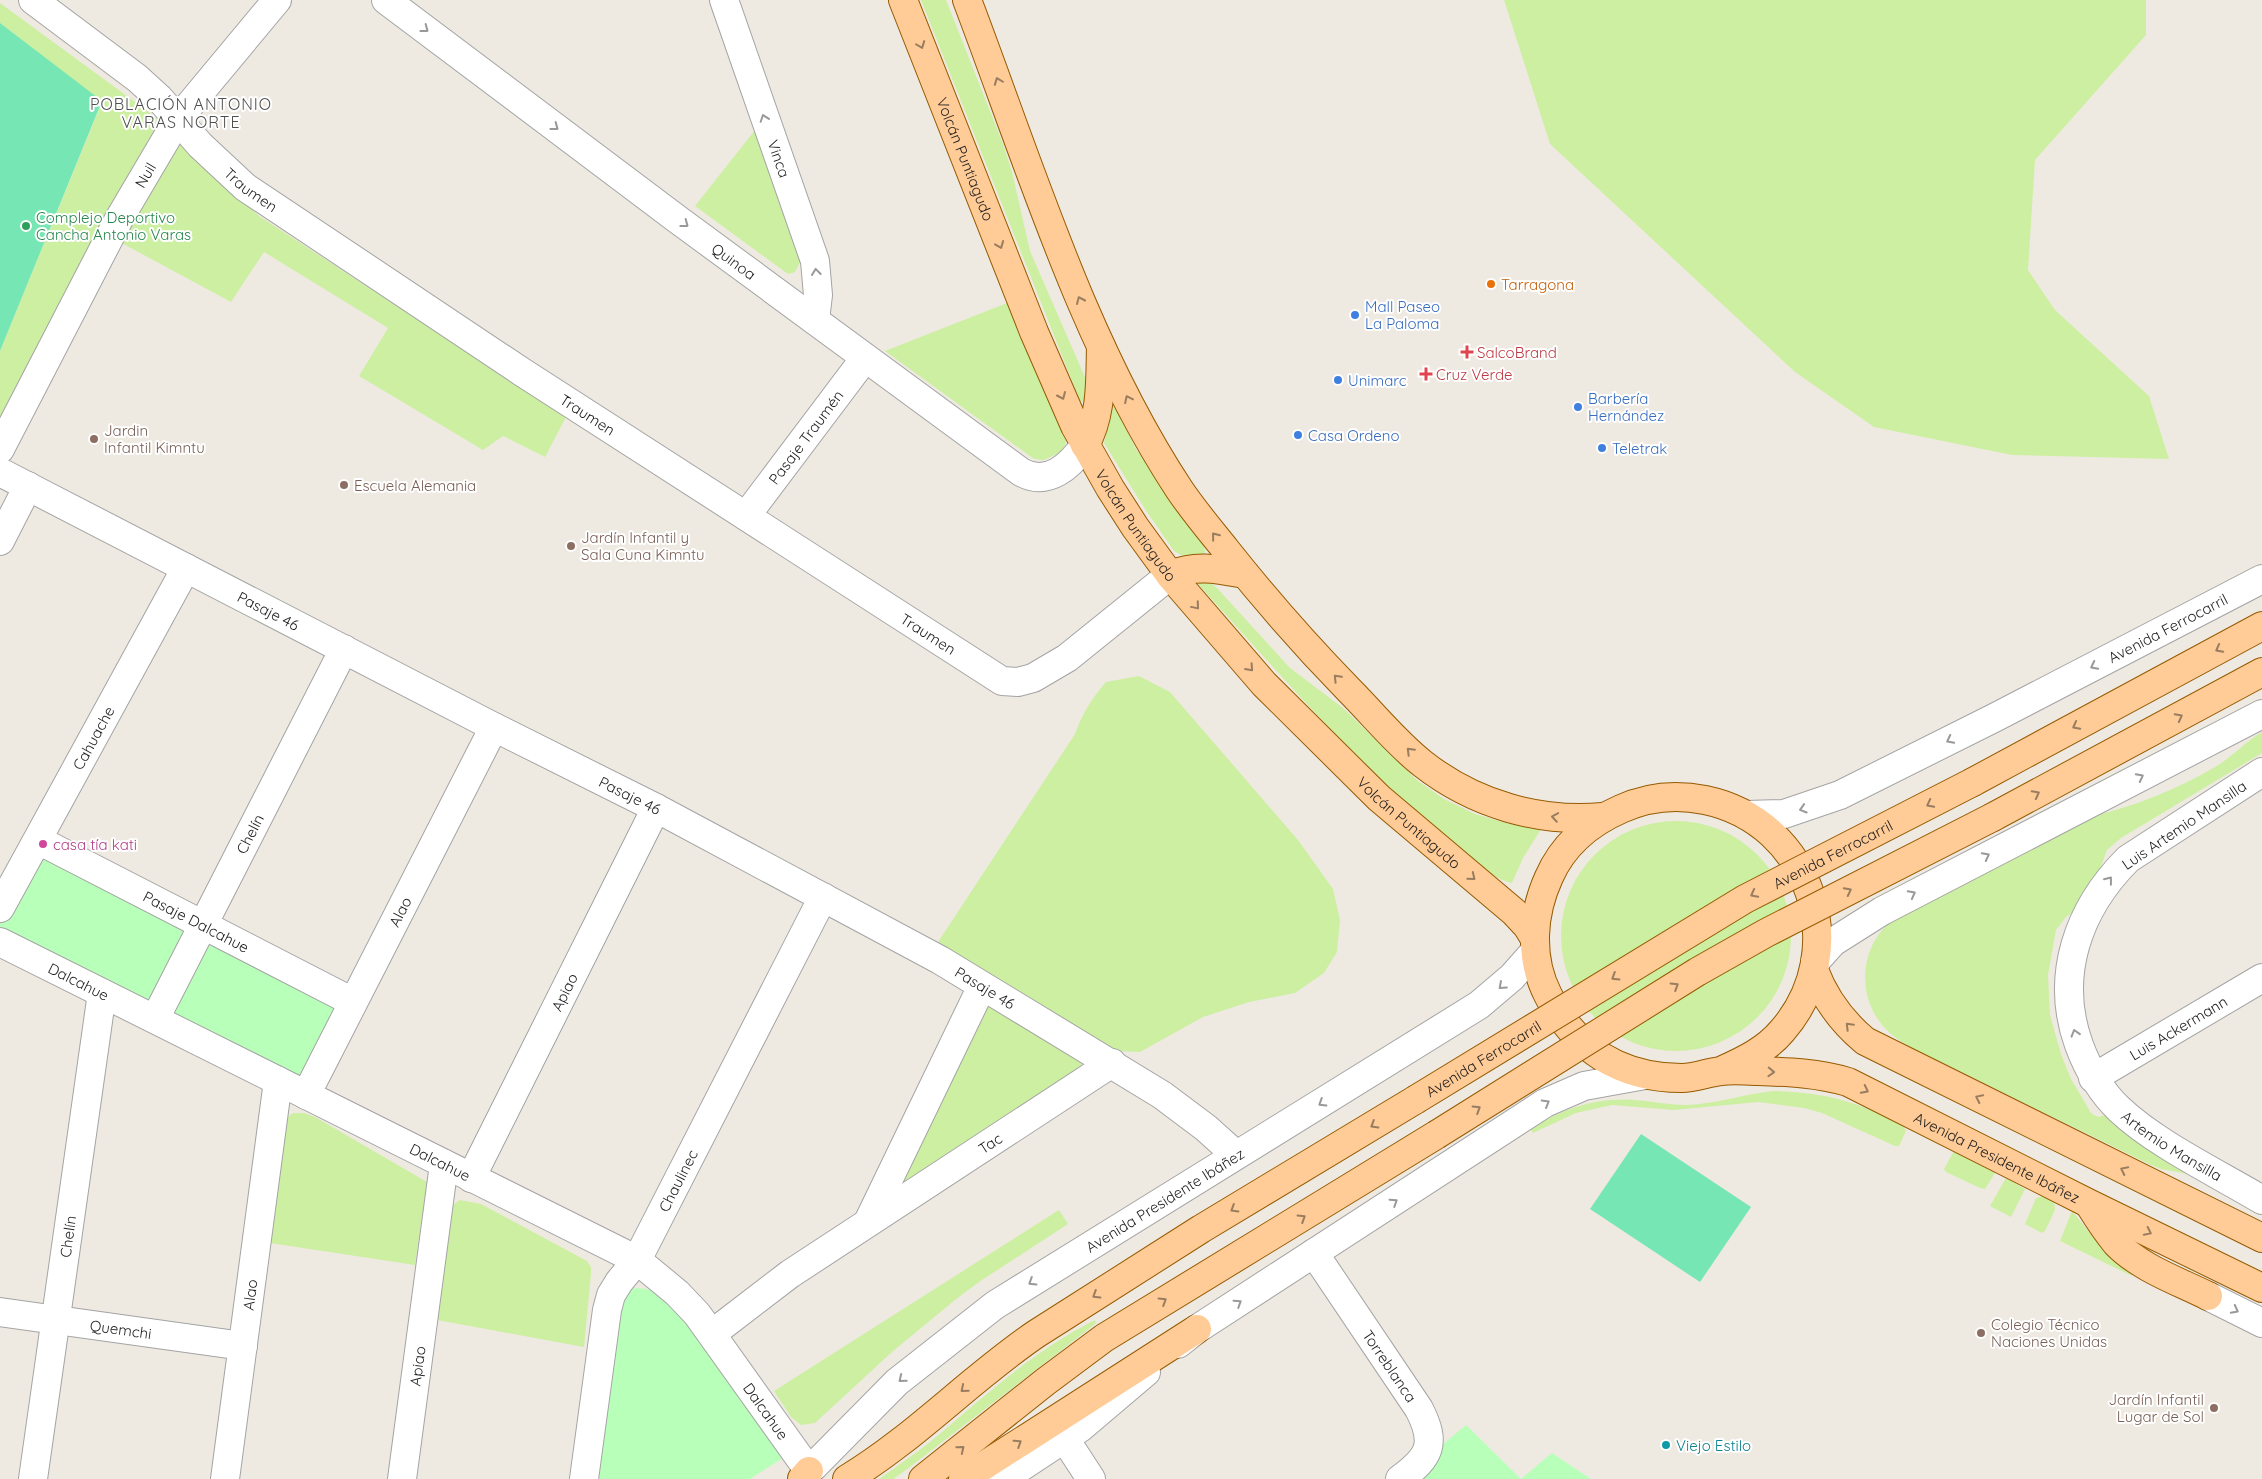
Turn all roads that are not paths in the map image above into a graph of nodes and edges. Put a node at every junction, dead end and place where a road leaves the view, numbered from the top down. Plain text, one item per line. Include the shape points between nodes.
1 (33, 0) edge
2 (277, 0) edge
3 (386, 0) edge
4 (724, 0) edge
5 (903, 0) edge
6 (967, 0) edge
7 (178, 119) junction
8 (815, 320) junction
9 (1101, 344) junction
10 (865, 358) junction
11 (1086, 445) junction
12 (0, 449) edge
13 (0, 472) edge
14 (28, 486) junction
15 (746, 516) junction
16 (0, 541) edge
17 (186, 568) junction
18 (1245, 574) junction
19 (1170, 575) junction
20 (2262, 579) edge
21 (2262, 626) edge
22 (344, 649) junction
23 (2262, 672) edge
24 (2262, 714) edge
25 (494, 727) junction
26 (2262, 772) edge
27 (656, 808) junction
28 (1746, 815) junction
29 (1603, 817) junction
30 (38, 840) junction
31 (823, 897) junction
32 (0, 908) edge
33 (203, 925) junction
34 (0, 942) edge
35 (1535, 945) junction
36 (1815, 966) junction
37 (2262, 978) edge
38 (982, 986) junction
39 (102, 993) junction
40 (353, 1002) junction
41 (155, 1019) junction
42 (1112, 1063) junction
43 (1723, 1070) junction
44 (1645, 1075) junction
45 (2093, 1078) junction
46 (278, 1081) junction
47 (306, 1095) junction
48 (1236, 1155) junction
49 (444, 1164) junction
50 (471, 1178) junction
51 (2150, 1182) junction
52 (2262, 1200) edge
53 (2088, 1203) junction
54 (868, 1222) junction
55 (2262, 1224) edge
56 (2262, 1238) edge
57 (1314, 1253) junction
58 (637, 1260) junction
59 (2262, 1288) edge
60 (2208, 1296) joint
61 (0, 1312) edge
62 (54, 1320) junction
63 (2262, 1323) edge
64 (1197, 1329) junction
65 (712, 1333) junction
66 (244, 1346) junction
67 (1064, 1439) junction
68 (805, 1475) edge
69 (32, 1479) edge
70 (225, 1479) edge
71 (402, 1479) edge
72 (584, 1479) edge
73 (847, 1479) edge
74 (923, 1479) edge
75 (963, 1479) edge
76 (1003, 1479) edge
77 (1091, 1479) edge
78 (1400, 1479) edge

1 - 7 street, Traumen via 137,78
2 - 7 street, Nuil
3 -> 8 street, Quinoa
8 -> 4 street, Vinca via 818,295 815,261
5 -> 11 main road, Volcán Puntiagudo via 1034,332
9 -> 6 main road via 1072,279
7 - 12 street, Nuil via 119,220
7 - 15 street, Traumen via 200,145 245,187 522,372
8 - 10 street, Quinoa
9 - 11 main road via 1096,420
18 -> 9 main road via 1179,489 1140,424
10 - 11 street, Quinoa via 1029,476 1050,476 1063,470
10 - 15 street, Pasaje Traumén
11 - 19 main road, Volcán Puntiagudo via 1135,527
13 - 14 street, Pasaje 46
14 - 16 street
14 - 17 street, Pasaje 46
15 - 19 street, Traumen via 1002,681 1018,682 1033,678 1068,658
17 - 22 street, Pasaje 46
17 - 30 street, Cahuache
18 - 19 main road via 1206,567
29 -> 18 main road via 1568,819 1529,813 1455,787 1421,762 1378,719
19 -> 35 main road, Volcán Puntiagudo via 1264,684 1379,798 1499,899 1527,926
20 -> 28 street, Avenida Ferrocarril via 1840,795 1784,814
21 -> 73 main road, Avenida Ferrocarril, bridge via 1973,782 1745,899 1201,1229 1036,1334 898,1444
22 - 25 street, Pasaje 46
22 - 33 street, Chelín
74 -> 23 main road, bridge via 1104,1338 1697,972
36 -> 24 street via 1833,942 1882,911
25 - 27 street, Pasaje 46
25 - 40 street, Alao
45 -> 26 street, Luis Artemio Mansilla via 2075,1033 2068,992 2071,960 2099,893 2128,859
27 - 31 street, Pasaje 46
27 - 50 street, Apiao
28 - 29 main road, Avenida Presidente Ibáñez via 1719,803 1690,797 1661,797 1632,804
28 - 36 main road, Avenida Presidente Ibáñez via 1768,830 1788,850 1802,873 1812,899 1817,926
29 - 35 main road, Avenida Presidente Ibáñez via 1566,848 1553,869 1542,891 1536,915
30 - 32 street, Cahuache
30 - 33 street, Pasaje Dalcahue
31 - 38 street, Pasaje 46
31 - 58 street, Chaulinec
33 - 40 street, Pasaje Dalcahue
33 - 41 street, Chelín
34 - 39 street, Dalcahue
35 - 44 main road, Avenida Presidente Ibáñez via 1543,985 1559,1017 1582,1043 1611,1063
35 -> 48 street, Avenida Presidente Ibáñez via 1512,977 1479,1004
36 - 43 main road, Avenida Presidente Ibáñez via 1802,1003 1782,1032 1755,1055
51 -> 36 main road, Avenida Presidente Ibáñez via 1865,1041 1834,1010 1822,989
37 - 45 street, Luis Ackermann
38 - 42 street, Pasaje 46
38 - 54 street
39 - 41 street, Dalcahue
39 - 62 street, Chelín
40 - 47 street, Alao
41 - 46 street, Dalcahue
42 - 48 street, Pasaje 46 via 1162,1095
42 - 54 street, Tac
43 - 44 main road, Avenida Presidente Ibáñez via 1684,1078
43 -> 53 main road, Avenida Presidente Ibáñez via 1795,1072 1848,1082
57 -> 44 street, Avenida Presidente Ibáñez via 1545,1103 1584,1086
45 - 52 street, Artemio Mansilla via 2118,1108 2146,1131
46 - 47 street, Dalcahue
46 - 66 street, Alao
47 - 49 street, Dalcahue
48 -> 68 street, Avenida Presidente Ibáñez via 995,1305 897,1382
49 - 50 street, Dalcahue
49 - 71 street, Apiao
50 - 58 street, Dalcahue
51 - 55 main road
51 - 56 main road, Avenida Presidente Ibáñez
53 -> 59 main road, Avenida Presidente Ibáñez
53 - 60 main road via 2117,1244 2144,1264
54 - 65 street, Tac via 775,1285
64 -> 57 street, Avenida Presidente Ibáñez
57 - 78 street, Torreblanca via 1426,1422 1427,1452 1423,1461
58 - 65 street, Dalcahue via 677,1293
58 - 72 street, Chaulinec via 615,1288 607,1310
60 -> 63 street
61 - 62 street, Quemchi
62 - 66 street, Quemchi
62 - 69 street, Chelín
64 - 67 street, Avenida Presidente Ibáñez
75 -> 64 main road
65 - 68 street, Dalcahue
66 - 70 street, Alao
67 - 76 street, Avenida Presidente Ibáñez
67 - 77 street

